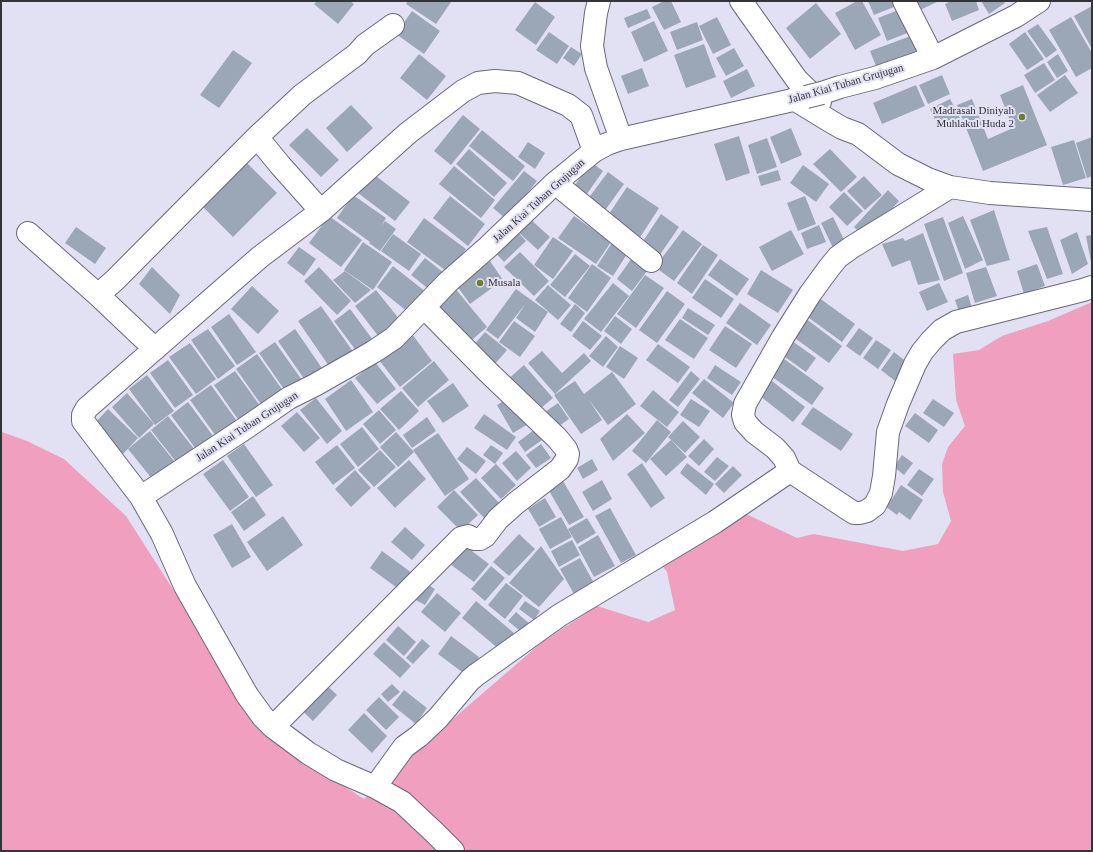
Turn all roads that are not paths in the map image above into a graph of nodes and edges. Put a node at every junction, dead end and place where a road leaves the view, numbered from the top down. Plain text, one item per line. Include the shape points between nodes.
1 (599, 1) edge
2 (741, 1) edge
3 (904, 1) edge
4 (1039, 1) edge
5 (393, 25) dead end
6 (932, 58) junction
7 (808, 96) junction
8 (858, 134) junction
9 (257, 137) junction
10 (621, 139) junction
11 (594, 151) junction
12 (555, 183) junction
13 (950, 187) junction
14 (1092, 200) edge
15 (321, 211) junction
16 (28, 234) dead end
17 (651, 261) dead end
18 (1092, 287) edge
19 (98, 294) junction
20 (424, 307) junction
21 (155, 349) junction
22 (790, 471) junction
23 (140, 497) junction
24 (273, 727) junction
25 (375, 787) junction
26 (453, 851) edge

1 - 10 street via 592,46 596,68
2 - 8 street via 797,80
3 - 6 street
4 - 6 street, Jalan Kiai Tuban Grujugan via 1016,16
5 - 9 street via 302,95
6 - 7 street, Jalan Kiai Tuban Grujugan via 875,78
7 - 8 street via 836,125
7 - 10 street, Jalan Kiai Tuban Grujugan
8 - 13 street via 898,164
9 - 15 street
9 - 19 street
10 - 11 street, Jalan Kiai Tuban Grujugan
11 - 12 street, Jalan Kiai Tuban Grujugan
11 - 15 street via 581,115 568,105 518,83 495,80 478,83 463,91 408,133
12 - 17 street
12 - 20 street, Jalan Kiai Tuban Grujugan
13 - 14 street via 990,193
13 - 22 street via 838,257 810,294 745,404 745,422 775,448 784,458
15 - 21 street via 260,257
16 - 19 street
18 - 22 street via 956,322 942,330 922,352 898,404 888,432 881,493 875,505 867,511 854,513
19 - 21 street
20 - 23 street, Jalan Kiai Tuban Grujugan via 386,344 289,398
20 - 24 street via 557,438 566,449 568,459 560,469 498,519 480,539 468,536 461,538
21 - 23 street via 87,408 83,422
22 - 25 street via 715,522 560,615 483,670 470,680 438,718 404,747
23 - 24 street via 162,534 185,586 247,695
24 - 25 street via 336,770
25 - 26 street via 402,802

